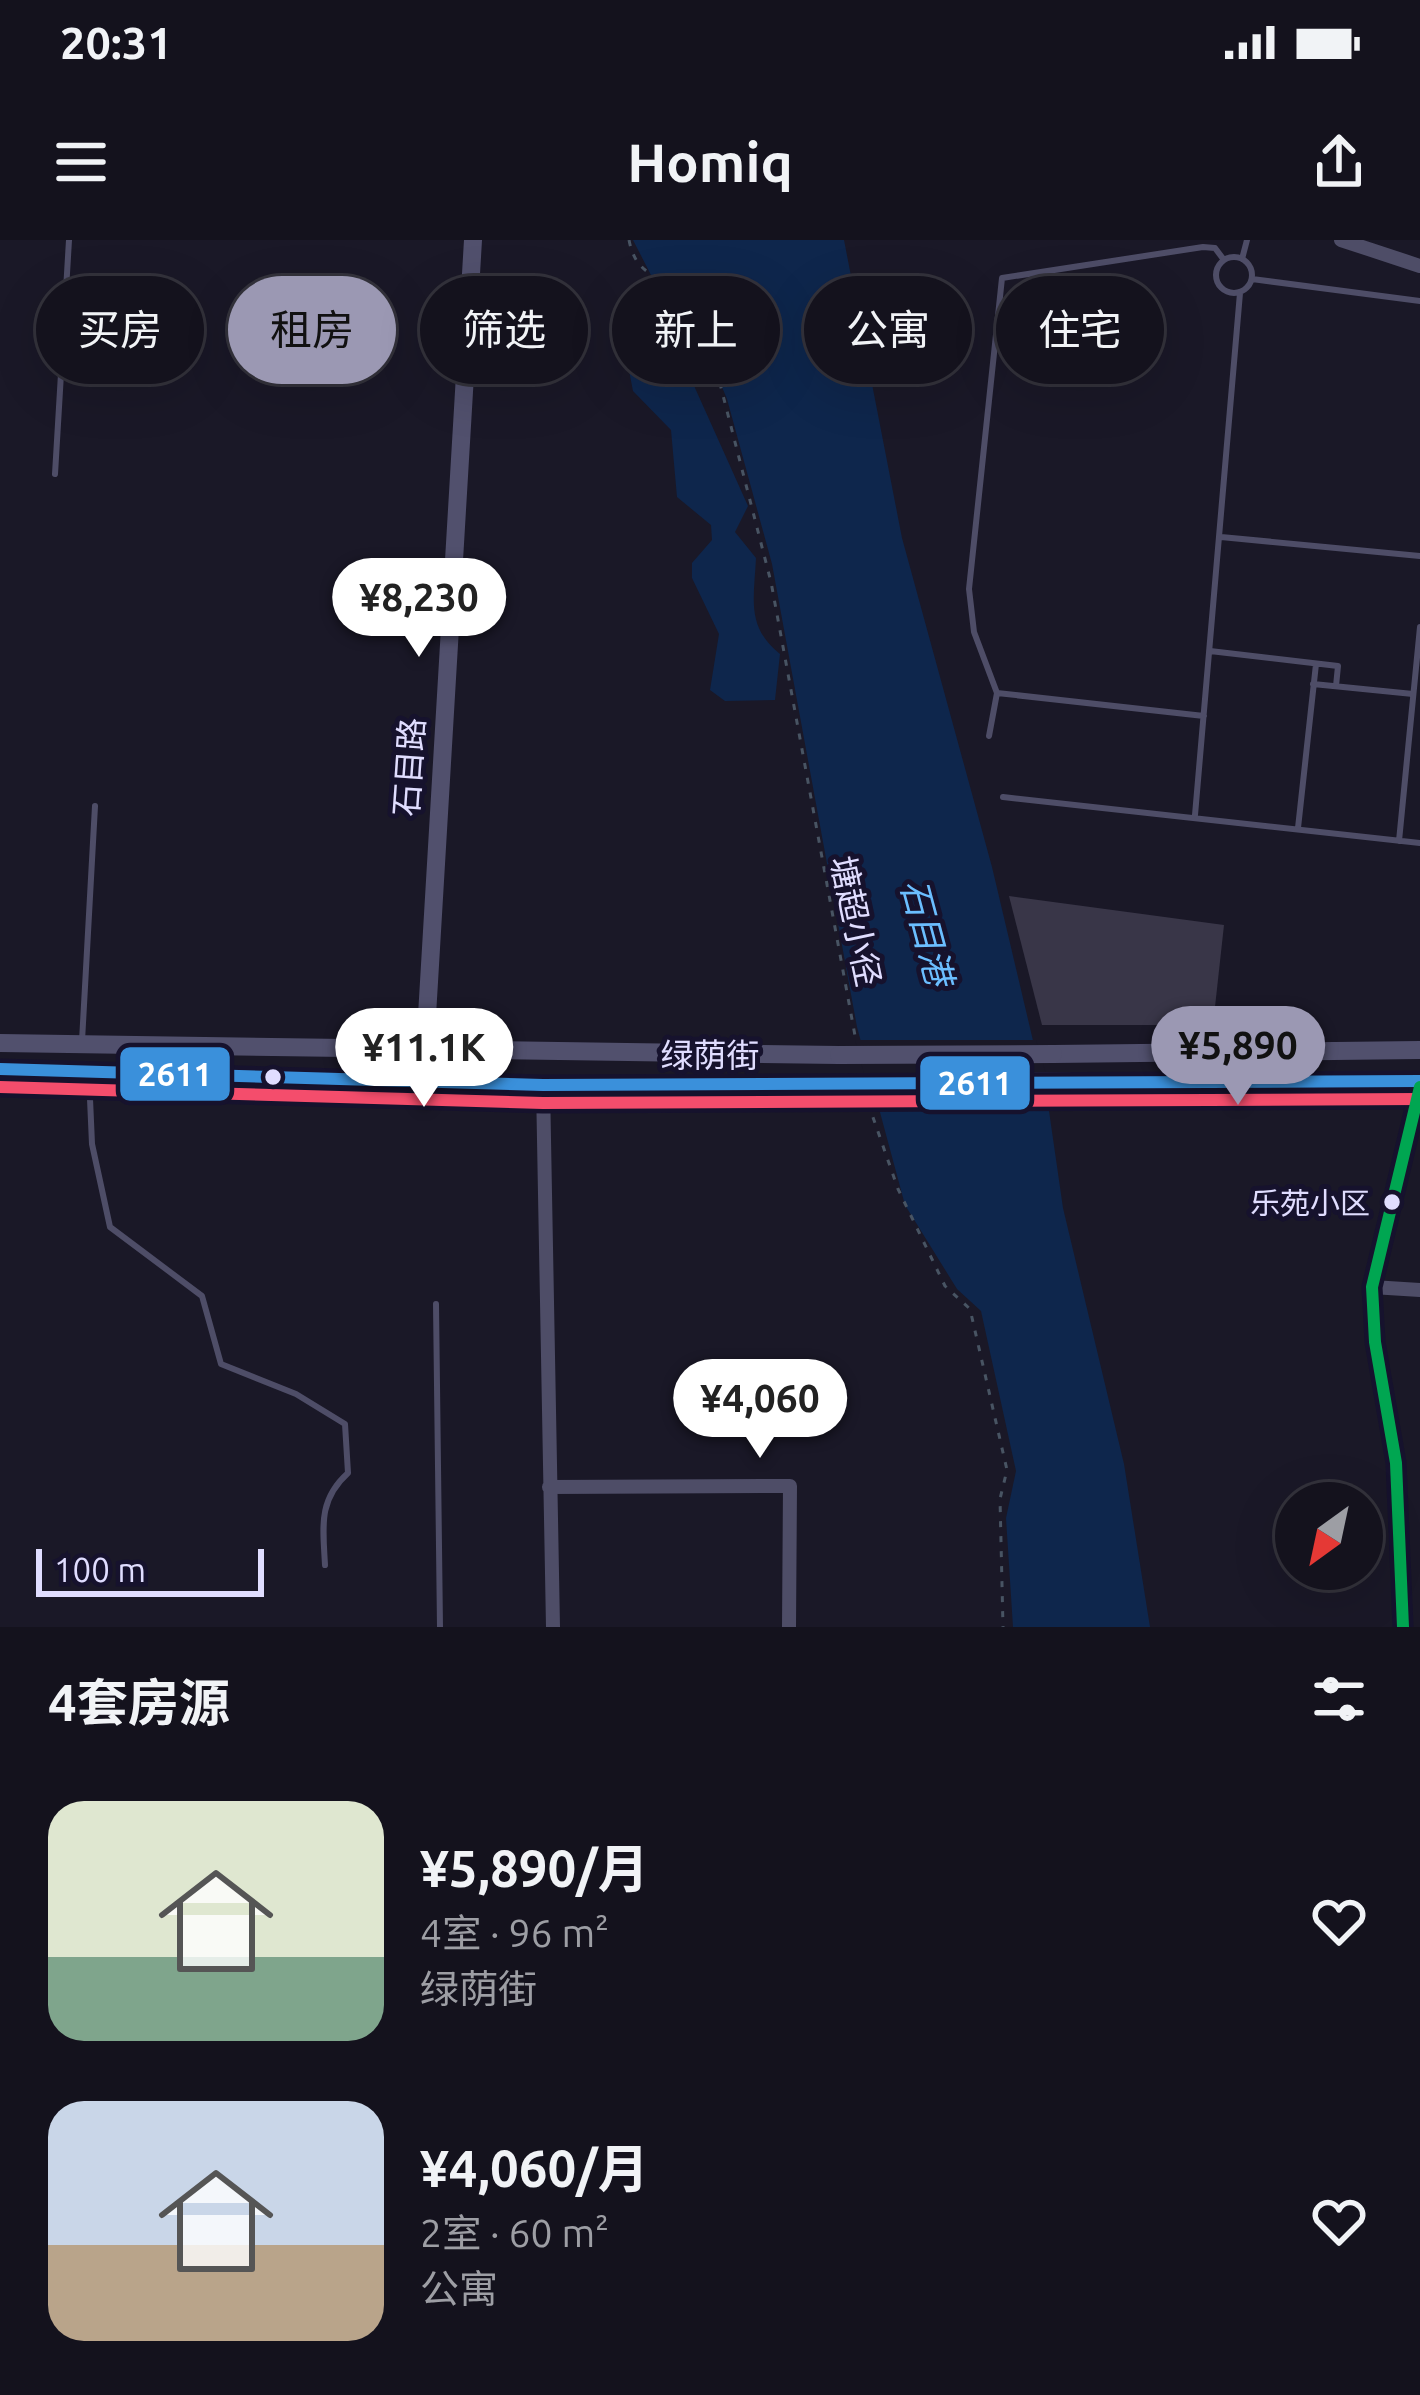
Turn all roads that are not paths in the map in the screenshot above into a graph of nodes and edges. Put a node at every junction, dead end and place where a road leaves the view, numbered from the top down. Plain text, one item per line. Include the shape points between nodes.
1 (69, 240) edge
2 (473, 240) edge
3 (1247, 240) edge
4 (1341, 240) edge
5 (1242, 259) junction
6 (1224, 260) junction
7 (1420, 266) edge
8 (1252, 279) junction
9 (1240, 293) junction
10 (1420, 301) edge
11 (55, 474) dead end
12 (1221, 537) junction
13 (1420, 556) edge
14 (1420, 627) edge
15 (1210, 651) junction
16 (1316, 664) junction
17 (1313, 684) junction
18 (1336, 686) junction
19 (997, 693) junction
20 (1413, 694) junction
21 (1204, 716) junction
22 (989, 736) dead end
23 (1003, 797) dead end
24 (95, 806) dead end
25 (1195, 815) junction
26 (1298, 828) junction
27 (1399, 841) junction
28 (1420, 843) edge
29 (0, 1043) edge
30 (82, 1045) junction
31 (1420, 1050) edge
32 (424, 1053) junction
33 (0, 1069) edge
34 (88, 1072) junction
35 (423, 1083) junction
36 (1420, 1084) edge
37 (543, 1085) junction
38 (1372, 1287) junction
39 (1420, 1290) edge
40 (436, 1304) dead end
41 (550, 1487) junction
42 (325, 1565) dead end
43 (440, 1627) edge
44 (553, 1627) edge
45 (789, 1627) edge
46 (1402, 1627) edge

1 - 11 lane
2 - 32 main road, 石目路
3 - 5 lane
4 - 7 street
5 - 6 lane
5 - 8 lane
6 - 9 lane via 1216,281
6 - 19 lane via 1203,247 1002,278 969,589 974,632
8 - 9 lane
8 - 10 lane
9 - 12 lane
12 - 13 lane
12 - 15 lane
14 - 20 lane
15 - 16 lane
15 - 21 lane
16 - 17 lane
16 - 18 lane via 1338,666
17 - 18 lane
17 - 26 lane
18 - 20 lane
19 - 21 lane
19 - 22 lane
20 - 27 lane
21 - 25 lane
23 - 25 lane
24 - 30 lane
25 - 26 lane
26 - 27 lane
27 - 28 lane
29 - 30 main road, 绿荫街
30 - 32 main road, 绿荫街
31 - 32 main road, 绿荫街, bridge
32 - 35 main road, 石目路
33 - 34 main road, 绿荫街
34 - 35 main road, 绿荫街
34 - 42 lane via 92,1144 110,1227 202,1296 221,1364 345,1424 348,1473 328,1490
35 - 37 main road, 绿荫街
36 - 37 main road, 绿荫街, bridge
36 - 38 main road
37 - 41 street
38 - 39 street
38 - 46 main road via 1400,1505
40 - 43 lane
41 - 44 street
41 - 45 street via 790,1486

